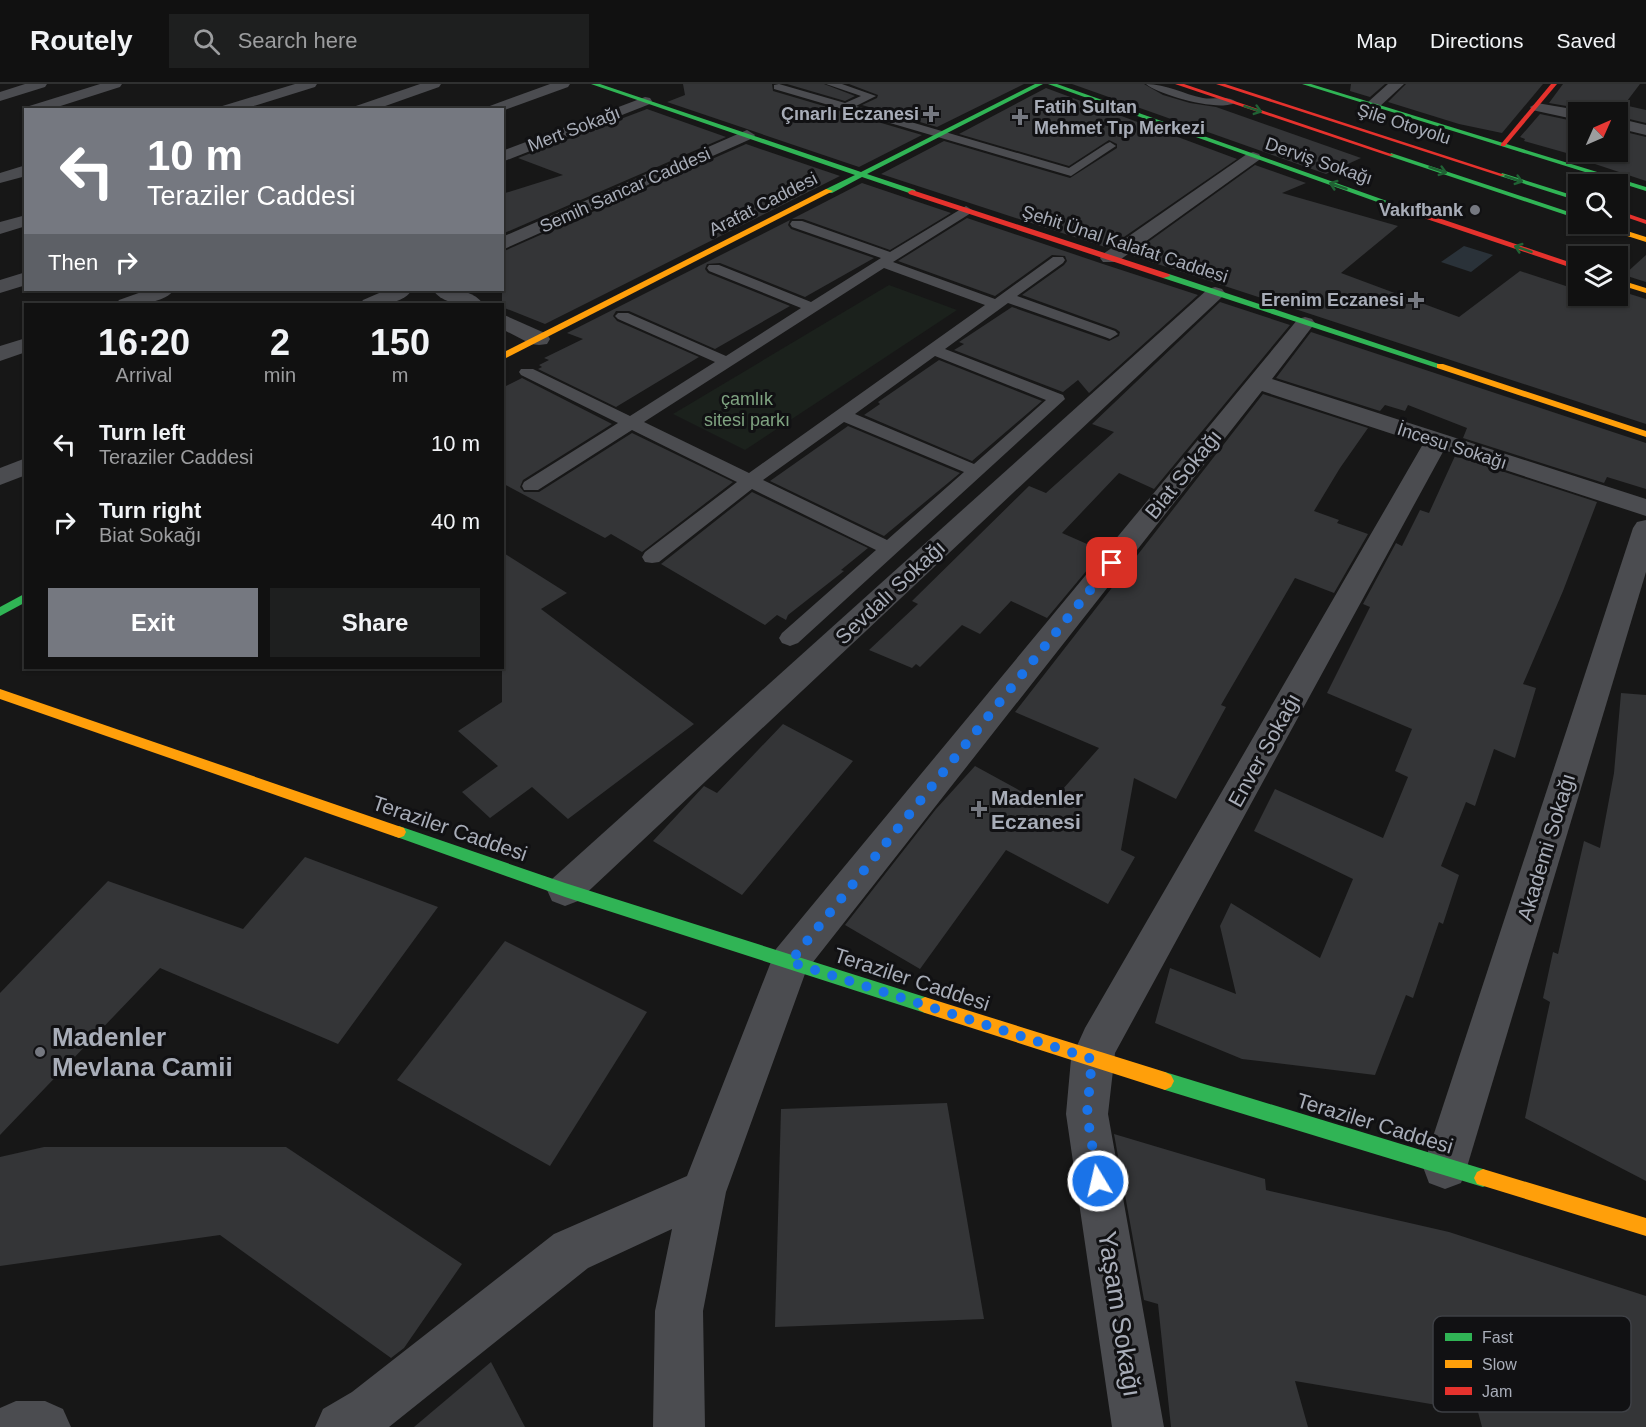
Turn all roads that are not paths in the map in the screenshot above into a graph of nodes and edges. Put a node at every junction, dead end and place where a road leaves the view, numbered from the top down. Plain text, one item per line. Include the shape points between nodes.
1 (40, 84) edge
2 (115, 84) edge
3 (310, 84) edge
4 (434, 84) edge
5 (564, 84) edge
6 (594, 84) edge
7 (786, 84) edge
8 (831, 84) edge
9 (1040, 84) edge
10 (1151, 84) edge
11 (1178, 84) edge
12 (1219, 84) edge
13 (1305, 84) edge
14 (1397, 84) edge
15 (1554, 84) edge
16 (1063, 86) edge
17 (1291, 91) dead end
18 (0, 97) edge
19 (645, 101) junction
20 (1231, 102) junction
21 (1373, 105) junction
22 (844, 107) junction
23 (1537, 107) junction
24 (38, 108) edge
25 (231, 108) edge
26 (364, 108) edge
27 (498, 108) edge
28 (1568, 113) edge
29 (1628, 126) edge
30 (1646, 130) edge
31 (747, 135) junction
32 (940, 135) junction
33 (1503, 145) junction
34 (1110, 146) dead end
35 (504, 156) edge
36 (1253, 157) junction
37 (1515, 164) dead end
38 (24, 171) edge
39 (860, 175) junction
40 (0, 178) edge
41 (1646, 189) edge
42 (1568, 196) edge
43 (966, 210) junction
44 (1568, 213) edge
45 (1628, 216) edge
46 (24, 221) edge
47 (1646, 222) edge
48 (797, 224) dead end
49 (0, 228) edge
50 (1628, 234) edge
51 (1646, 240) edge
52 (504, 243) edge
53 (1110, 258) junction
54 (887, 260) junction
55 (1058, 260) dead end
56 (1568, 265) edge
57 (714, 268) dead end
58 (24, 279) edge
59 (1628, 285) edge
60 (1, 286) edge
61 (161, 291) edge
62 (400, 291) edge
63 (445, 291) edge
64 (1646, 291) edge
65 (1215, 293) junction
66 (1000, 301) junction
67 (129, 303) edge
68 (372, 303) edge
69 (471, 303) edge
70 (812, 307) junction
71 (623, 316) dead end
72 (504, 321) edge
73 (1305, 323) junction
74 (1110, 334) dead end
75 (539, 339) junction
76 (24, 345) edge
77 (932, 350) junction
78 (0, 354) edge
79 (504, 356) edge
80 (727, 362) junction
81 (527, 372) dead end
82 (1258, 382) junction
83 (841, 414) junction
84 (631, 422) junction
85 (1646, 434) edge
86 (1437, 441) junction
87 (24, 466) edge
88 (976, 471) junction
89 (0, 477) edge
90 (750, 481) junction
91 (531, 486) dead end
92 (1646, 508) edge
93 (1646, 528) edge
94 (890, 549) junction
95 (652, 557) dead end
96 (24, 598) edge
97 (0, 612) edge
98 (790, 638) dead end
99 (0, 694) edge
100 (565, 890) junction
101 (790, 962) junction
102 (1092, 1059) junction
103 (1445, 1167) junction
104 (704, 1192) junction
105 (1646, 1227) edge
106 (16, 1427) edge
107 (45, 1427) edge
108 (340, 1427) edge
109 (680, 1427) edge
110 (1138, 1427) edge

1 - 18 street
2 - 24 street
3 - 25 street
4 - 26 street
5 - 27 street
6 - 19 main road, Şehit Ünal Kalafat Caddesi
7 - 22 lane via 778,87
8 - 22 lane via 871,96
9 - 32 main road, Arafat Caddesi
10 - 20 lane via 1202,101
11 - 20 main road
12 -> 42 main road, Şile Otoyolu
13 - 21 main road
14 - 21 street
15 - 23 main road
16 - 36 main road, Derviş Sokağı
17 - 37 main road, Şile Otoyolu
19 - 31 main road, Şehit Ünal Kalafat Caddesi
19 - 35 street, Mert Sokağı
20 -> 44 main road
21 - 33 main road
22 - 32 lane
23 - 28 street
23 - 33 main road
29 - 30 street
31 - 39 main road, Şehit Ünal Kalafat Caddesi
31 - 52 street, Semih Sancar Caddesi
32 - 34 lane via 1071,172
32 - 39 main road, Arafat Caddesi
33 - 41 main road
36 - 53 street
56 -> 36 main road, Derviş Sokağı
38 - 40 street
39 - 43 main road, Şehit Ünal Kalafat Caddesi
39 - 75 main road, Arafat Caddesi
43 - 53 main road, Şehit Ünal Kalafat Caddesi
43 - 54 lane
45 - 47 main road
46 - 49 street
48 - 54 lane
50 - 51 main road
53 - 65 main road, Şehit Ünal Kalafat Caddesi
54 - 66 lane
54 - 70 lane
55 - 66 lane
57 - 70 lane
58 - 60 street
59 - 64 main road
61 - 67 street
62 - 68 street
63 - 69 street
65 - 73 main road, Şehit Ünal Kalafat Caddesi
65 - 100 street, Sevdalı Sokağı
66 - 74 lane
66 - 77 lane
70 - 80 lane
71 - 80 lane
72 - 75 street
73 - 82 street, Biat Sokağı
73 - 85 main road, Şehit Ünal Kalafat Caddesi
75 - 79 main road, Arafat Caddesi
76 - 78 street
77 - 83 lane
77 - 88 lane via 1057,399
80 - 84 lane
81 - 84 lane
82 - 86 street, İncesu Sokağı
82 - 101 street, Biat Sokağı
83 - 88 lane
83 - 90 lane
84 - 90 lane
84 - 91 lane
86 - 92 street, İncesu Sokağı
86 - 102 street, Enver Sokağı
87 - 89 street
88 - 94 lane
90 - 94 lane
90 - 95 lane
93 - 103 street, Akademi Sokağı
94 - 98 lane
96 - 97 main road
99 - 100 main road, Teraziler Caddesi
100 - 101 main road, Teraziler Caddesi
101 - 102 main road, Teraziler Caddesi
101 - 104 street, Biat Sokağı
102 - 103 main road, Teraziler Caddesi
102 - 110 street, Yaşam Sokağı via 1087,1114
103 - 105 main road, Teraziler Caddesi
104 - 108 street via 571,1251 369,1410
104 - 109 street, Biat Sokağı via 679,1311
106 - 107 street

